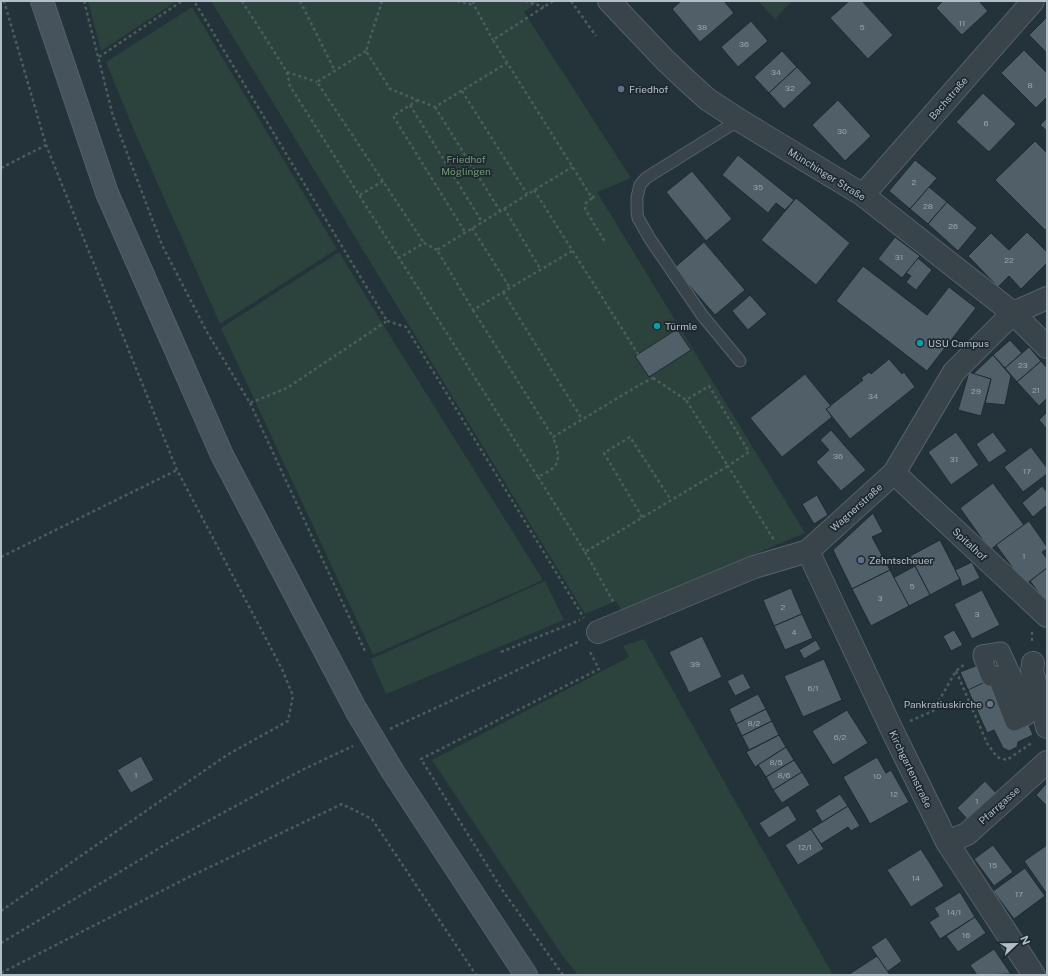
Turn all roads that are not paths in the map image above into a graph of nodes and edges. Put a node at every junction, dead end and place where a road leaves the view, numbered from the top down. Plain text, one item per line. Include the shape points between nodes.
1 (42, 1) edge
2 (609, 1) edge
3 (1034, 1) edge
4 (739, 120) junction
5 (863, 195) junction
6 (1047, 298) edge
7 (1013, 313) junction
8 (1047, 348) edge
9 (740, 360) dead end
10 (894, 473) junction
11 (808, 551) junction
12 (1043, 612) edge
13 (589, 626) road end
14 (1033, 663) road end
15 (1047, 727) edge
16 (1047, 762) edge
17 (947, 842) junction
18 (526, 975) edge
19 (1034, 975) edge

1 - 18 main road, bridge via 107,193 219,448 356,710 393,772
2 - 4 street, Münchinger Straße via 684,78 707,99
3 - 5 street, Bachstraße
4 - 5 street, Münchinger Straße
4 - 9 lane via 646,178 637,197 637,212 650,239 702,315
5 - 7 street, Münchinger Straße
6 - 7 street, Wagnerstraße
7 - 8 street, Münchinger Straße
7 - 10 street, Wagnerstraße via 954,372
10 - 11 street, Wagnerstraße
10 - 12 street, Spitalhof
11 - 13 street, Wagnerstraße via 784,557
11 - 17 street, Kirchgartenstraße
14 - 15 street via 1032,671
16 - 17 street, Pfarrgasse via 967,834
17 - 19 street, Kirchgartenstraße

